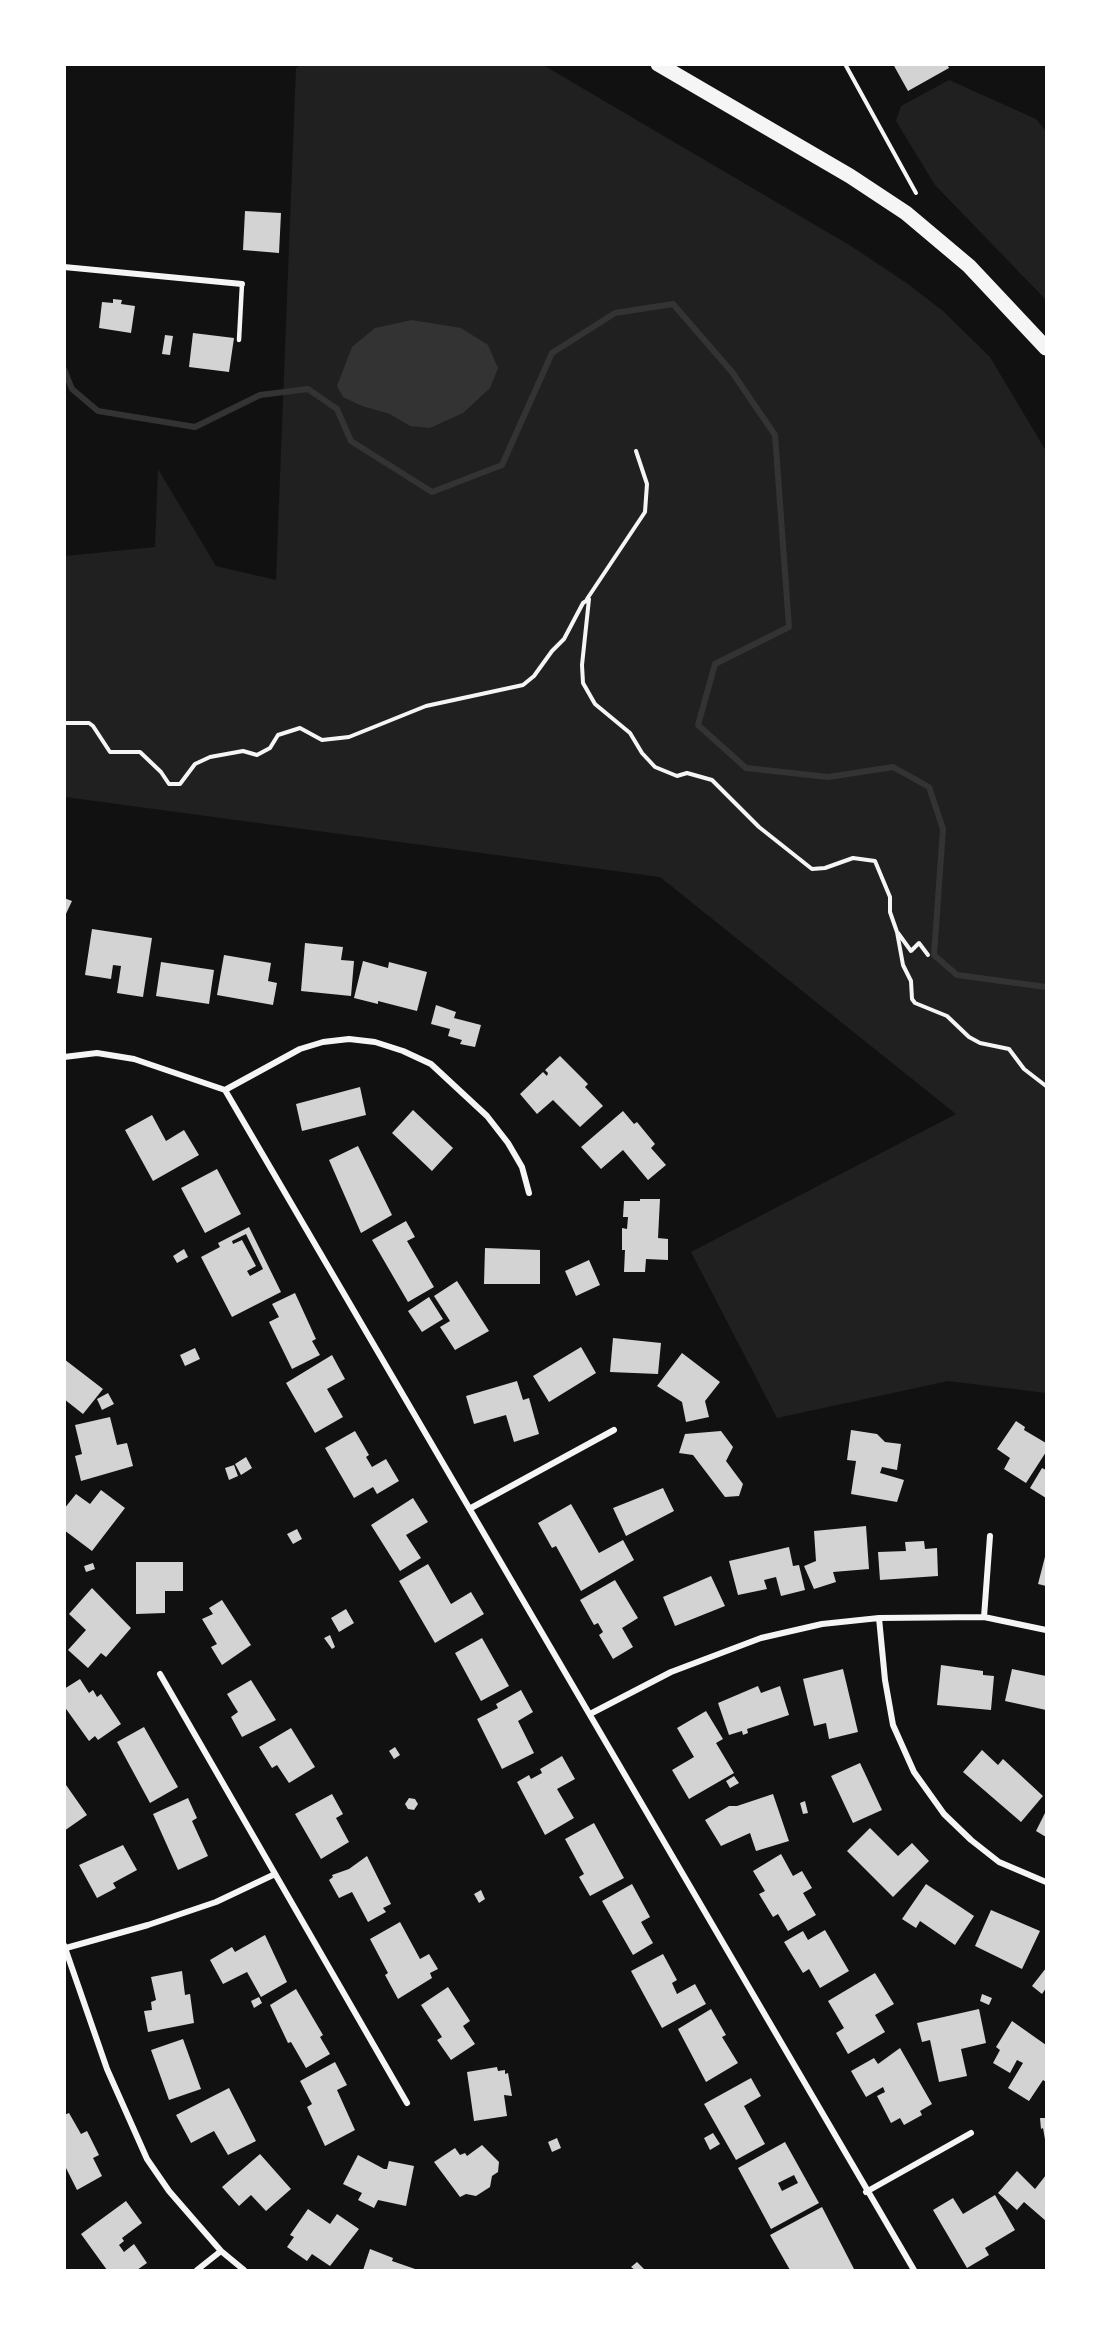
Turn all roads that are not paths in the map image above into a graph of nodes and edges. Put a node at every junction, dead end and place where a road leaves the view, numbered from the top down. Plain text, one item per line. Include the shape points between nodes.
1 (658, 64) edge
2 (64, 267) edge
3 (242, 284) joint
4 (239, 340) dead end
5 (1047, 348) edge
6 (64, 1058) edge
7 (225, 1090) junction
8 (529, 1193) dead end
9 (614, 1430) dead end
10 (471, 1508) junction
11 (990, 1536) dead end
12 (984, 1617) junction
13 (879, 1618) junction
14 (1047, 1630) edge
15 (160, 1674) dead end
16 (590, 1714) junction
17 (273, 1875) junction
18 (1047, 1882) edge
19 (65, 1947) edge
20 (407, 2103) dead end
21 (971, 2133) dead end
22 (866, 2192) junction
23 (221, 2251) junction
24 (197, 2271) edge
25 (244, 2271) edge
26 (914, 2271) edge

1 - 5 main road via 906,213 969,266
2 - 3 street
3 - 4 lane
6 - 7 street via 97,1053 134,1059
7 - 8 street via 300,1049 323,1041 366,1041 403,1051 431,1064 487,1116 522,1167
7 - 10 street
9 - 10 street
10 - 16 street
11 - 12 street
12 - 13 street
12 - 14 street
13 - 16 street via 822,1624 761,1638 671,1672
13 - 18 street via 893,1725 914,1772 944,1814 971,1840 999,1862
15 - 17 street
16 - 22 street
17 - 19 street via 216,1902
17 - 20 street
19 - 23 street via 107,2069 147,2159 169,2192
21 - 22 street
22 - 26 street
23 - 24 street
23 - 25 street

